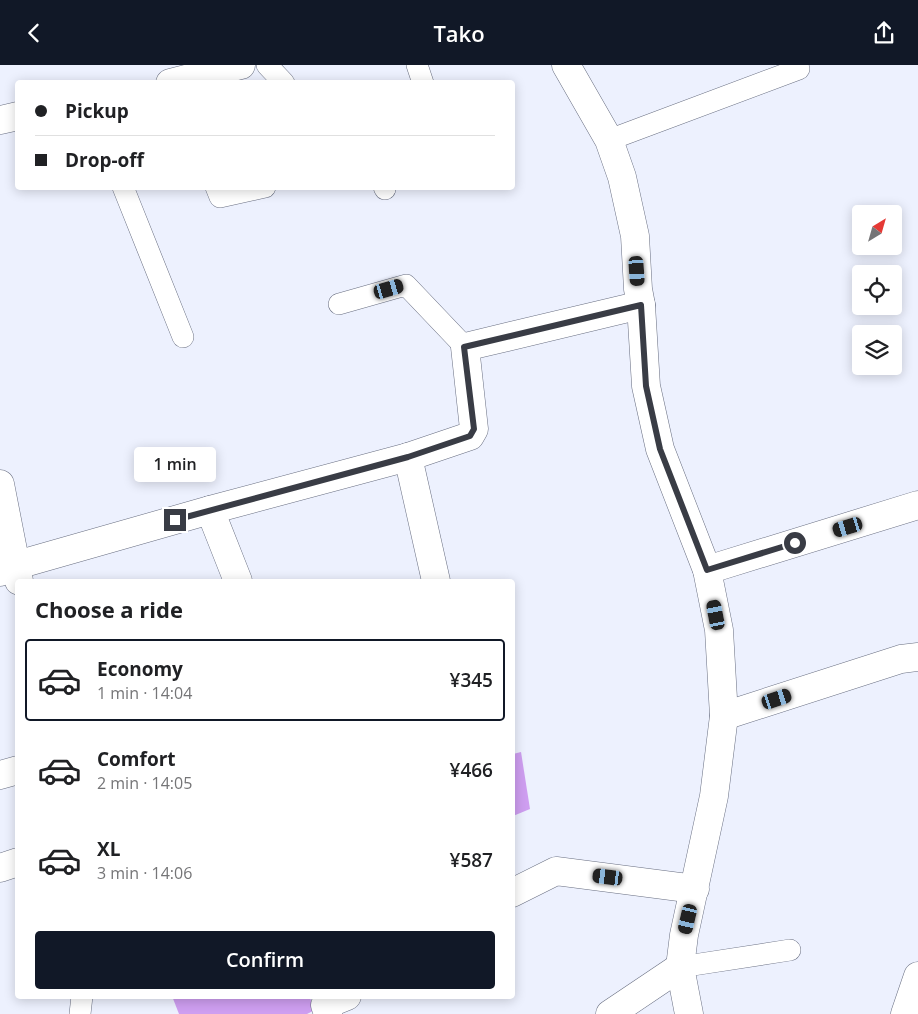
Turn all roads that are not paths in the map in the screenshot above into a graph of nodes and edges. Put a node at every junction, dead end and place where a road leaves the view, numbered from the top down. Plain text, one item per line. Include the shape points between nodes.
1 (241, 65) edge
2 (267, 65) edge
3 (417, 65) edge
4 (566, 65) edge
5 (799, 69) dead end
6 (182, 80) edge
7 (281, 80) edge
8 (422, 80) edge
9 (15, 117) edge
10 (0, 120) edge
11 (610, 140) junction
12 (124, 190) edge
13 (217, 190) edge
14 (252, 190) edge
15 (339, 304) dead end
16 (641, 305) junction
17 (184, 337) dead end
18 (464, 347) junction
19 (408, 457) junction
20 (0, 485) edge
21 (918, 505) edge
22 (210, 509) junction
23 (707, 570) junction
24 (12, 573) edge
25 (237, 579) edge
26 (436, 579) edge
27 (918, 657) edge
28 (724, 716) junction
29 (15, 771) edge
30 (0, 775) edge
31 (15, 863) edge
32 (0, 868) edge
33 (695, 889) junction
34 (515, 892) edge
35 (790, 950) dead end
36 (680, 967) junction
37 (918, 976) edge
38 (82, 999) edge
39 (340, 999) edge
40 (80, 1014) edge
41 (328, 1014) edge
42 (610, 1014) edge
43 (689, 1014) edge
44 (905, 1014) edge

1 - 6 street
2 - 7 lane
3 - 8 lane
4 - 11 street
5 - 11 lane
9 - 10 street
11 - 16 street via 635,236
12 - 17 lane
13 - 14 lane via 220,197
15 - 18 lane via 406,285
16 - 18 street
16 - 23 street via 646,386 660,449
18 - 19 street via 474,429 470,436
19 - 22 street
19 - 26 street
20 - 24 street
21 - 23 street
22 - 24 street
22 - 25 street
23 - 28 street via 719,631
27 - 28 street via 901,659
28 - 33 street via 714,796
29 - 30 street
31 - 32 street
33 - 34 street via 556,871
33 - 36 street
35 - 36 lane
36 - 42 street
36 - 43 street
37 - 44 street
38 - 40 lane
39 - 41 street via 325,1005

